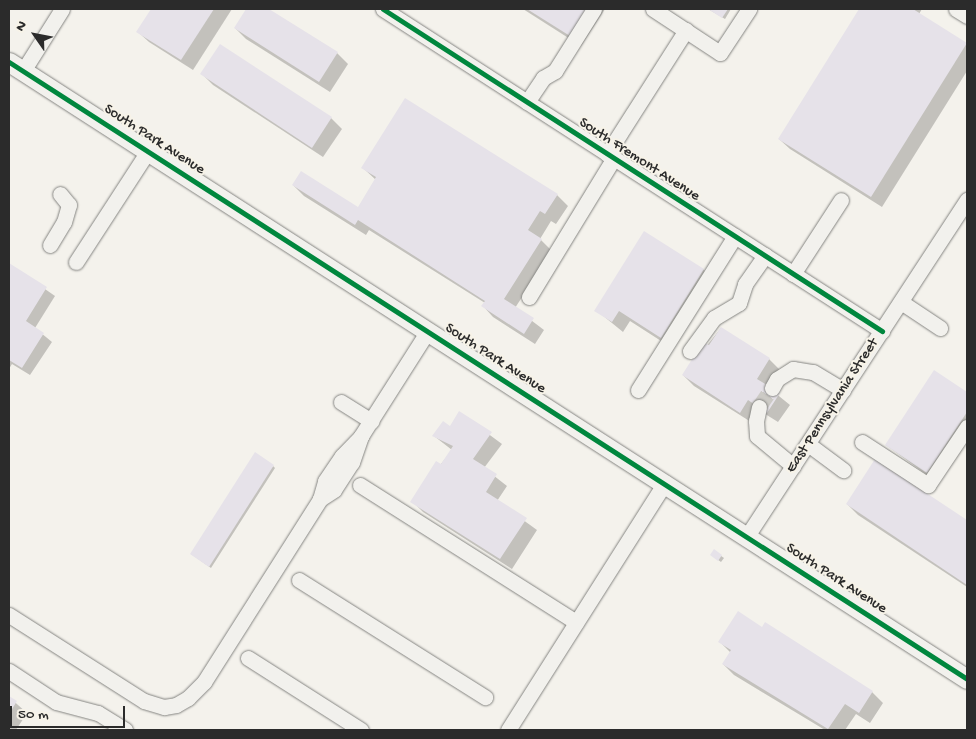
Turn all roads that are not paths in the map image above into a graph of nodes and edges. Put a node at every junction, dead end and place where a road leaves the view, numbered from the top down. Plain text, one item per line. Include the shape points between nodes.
1 (383, 9) edge
2 (594, 9) edge
3 (653, 9) edge
4 (749, 9) edge
5 (956, 9) edge
6 (55, 11) edge
7 (405, 15) edge
8 (967, 16) edge
9 (686, 30) junction
10 (16, 66) edge
11 (528, 102) junction
12 (148, 151) junction
13 (611, 156) junction
14 (60, 194) dead end
15 (841, 200) dead end
16 (967, 200) edge
17 (735, 236) junction
18 (50, 245) dead end
19 (765, 256) junction
20 (76, 262) dead end
21 (793, 274) junction
22 (528, 297) dead end
23 (901, 302) junction
24 (940, 328) dead end
25 (428, 331) junction
26 (882, 331) junction
27 (690, 351) dead end
28 (772, 388) tunnel mouth
29 (638, 390) dead end
30 (843, 390) junction
31 (341, 402) dead end
32 (759, 408) tunnel mouth
33 (371, 421) junction
34 (967, 427) edge
35 (862, 442) dead end
36 (808, 444) junction
37 (793, 466) junction
38 (843, 470) dead end
39 (665, 483) junction
40 (360, 486) dead end
41 (747, 536) junction
42 (299, 580) dead end
43 (9, 615) edge
44 (576, 622) junction
45 (248, 658) dead end
46 (9, 671) edge
47 (967, 679) edge
48 (485, 697) dead end
49 (125, 730) edge
50 (362, 730) edge
51 (508, 730) edge

1 - 7 street, South Fremont Avenue
2 - 11 street via 555,71 543,78
3 - 9 street
4 - 9 street via 720,53
5 - 8 street
6 - 10 street
7 - 11 street, South Fremont Avenue
9 - 13 street
10 - 12 main road, South Park Avenue
11 - 13 street, South Fremont Avenue
12 - 20 street
12 - 25 main road, South Park Avenue
13 - 17 street, South Fremont Avenue
13 - 22 street
14 - 18 street via 69,205 64,222
15 - 21 street
16 - 23 street, East Pennsylvania Street
17 - 19 street, South Fremont Avenue
17 - 29 street
19 - 21 street, South Fremont Avenue
19 - 27 street via 745,284 739,303 714,318
21 - 26 street, South Fremont Avenue
23 - 24 street
23 - 26 street, East Pennsylvania Street
25 - 33 street
25 - 39 main road, South Park Avenue
26 - 30 street, East Pennsylvania Street
28 - 30 street via 777,379 794,369 813,372
30 - 36 street, East Pennsylvania Street
31 - 33 street
32 - 37 street via 757,436
33 - 43 street via 330,473 320,499 204,682 176,705 164,707 144,701
34 - 35 street via 928,485
36 - 37 street, East Pennsylvania Street
36 - 38 street
37 - 41 street, East Pennsylvania Street
39 - 41 main road, South Park Avenue
39 - 44 street
40 - 44 street
41 - 47 main road, South Park Avenue
42 - 48 street
44 - 51 street
45 - 50 street
46 - 49 street via 56,702 98,713

